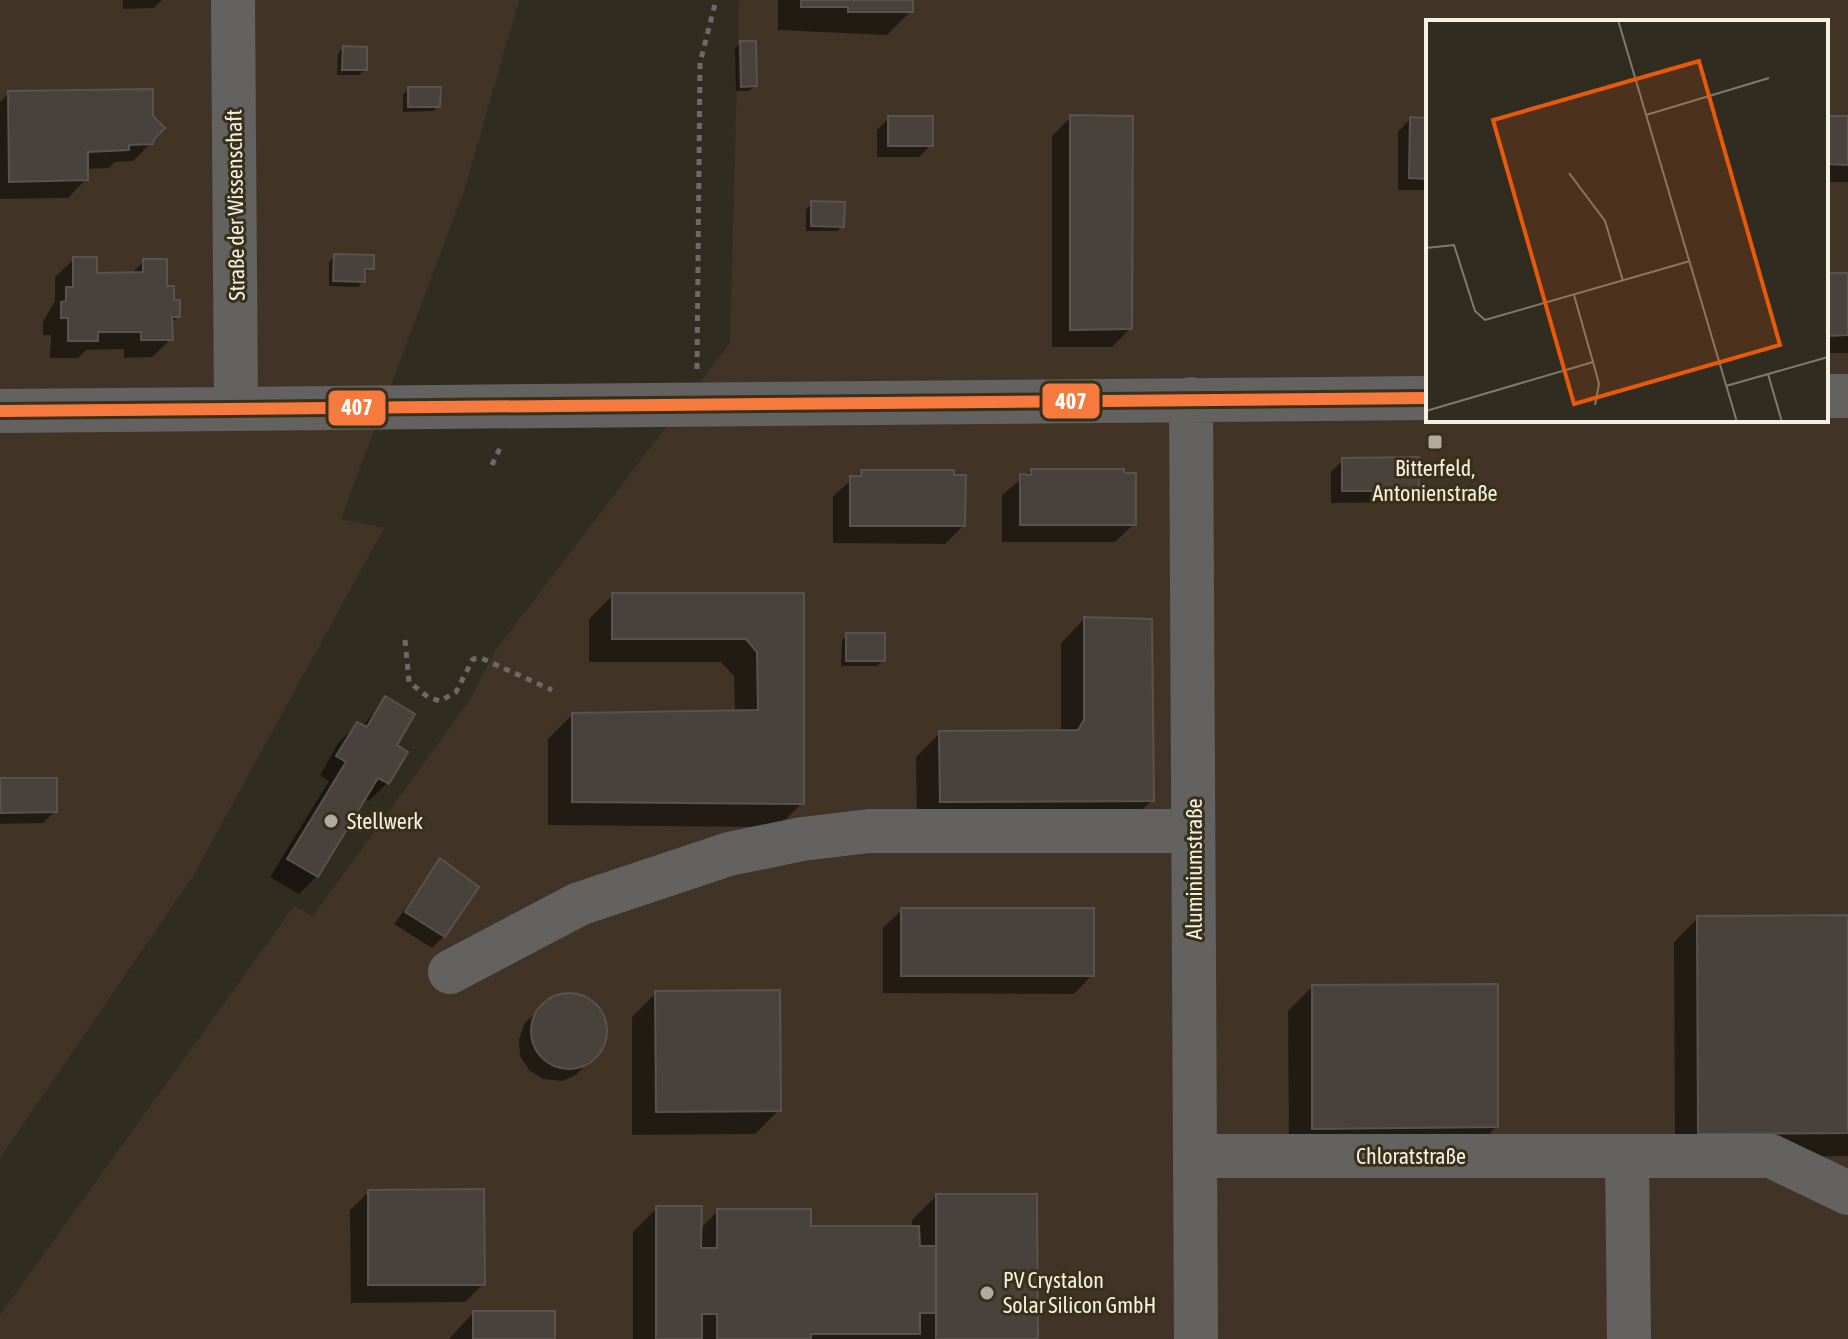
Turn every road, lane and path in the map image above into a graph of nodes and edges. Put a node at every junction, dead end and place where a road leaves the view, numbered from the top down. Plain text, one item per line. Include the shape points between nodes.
1 (233, 0) edge
2 (716, 0) edge
3 (1426, 398) edge
4 (1191, 399) junction
5 (697, 402) junction
6 (236, 409) junction
7 (0, 411) edge
8 (405, 640) dead end
9 (552, 690) dead end
10 (1193, 831) junction
11 (450, 972) dead end
12 (1195, 1156) junction
13 (1627, 1156) junction
14 (1848, 1193) edge
15 (1196, 1339) edge
16 (1629, 1339) edge

1 - 6 street, Straße der Wissenschaft
2 - 5 path via 700,63
3 - 4 street
4 - 5 street
4 - 10 street, Aluminiumstraße
5 - 6 street
6 - 7 street
8 - 9 path via 409,682 428,697 440,701 456,692 473,659 481,658
10 - 11 street via 869,831 802,839 729,854 579,904
10 - 12 street, Aluminiumstraße
12 - 13 street, Chloratstraße
12 - 15 street, Aluminiumstraße
13 - 14 street, Chloratstraße via 1771,1156
13 - 16 street

